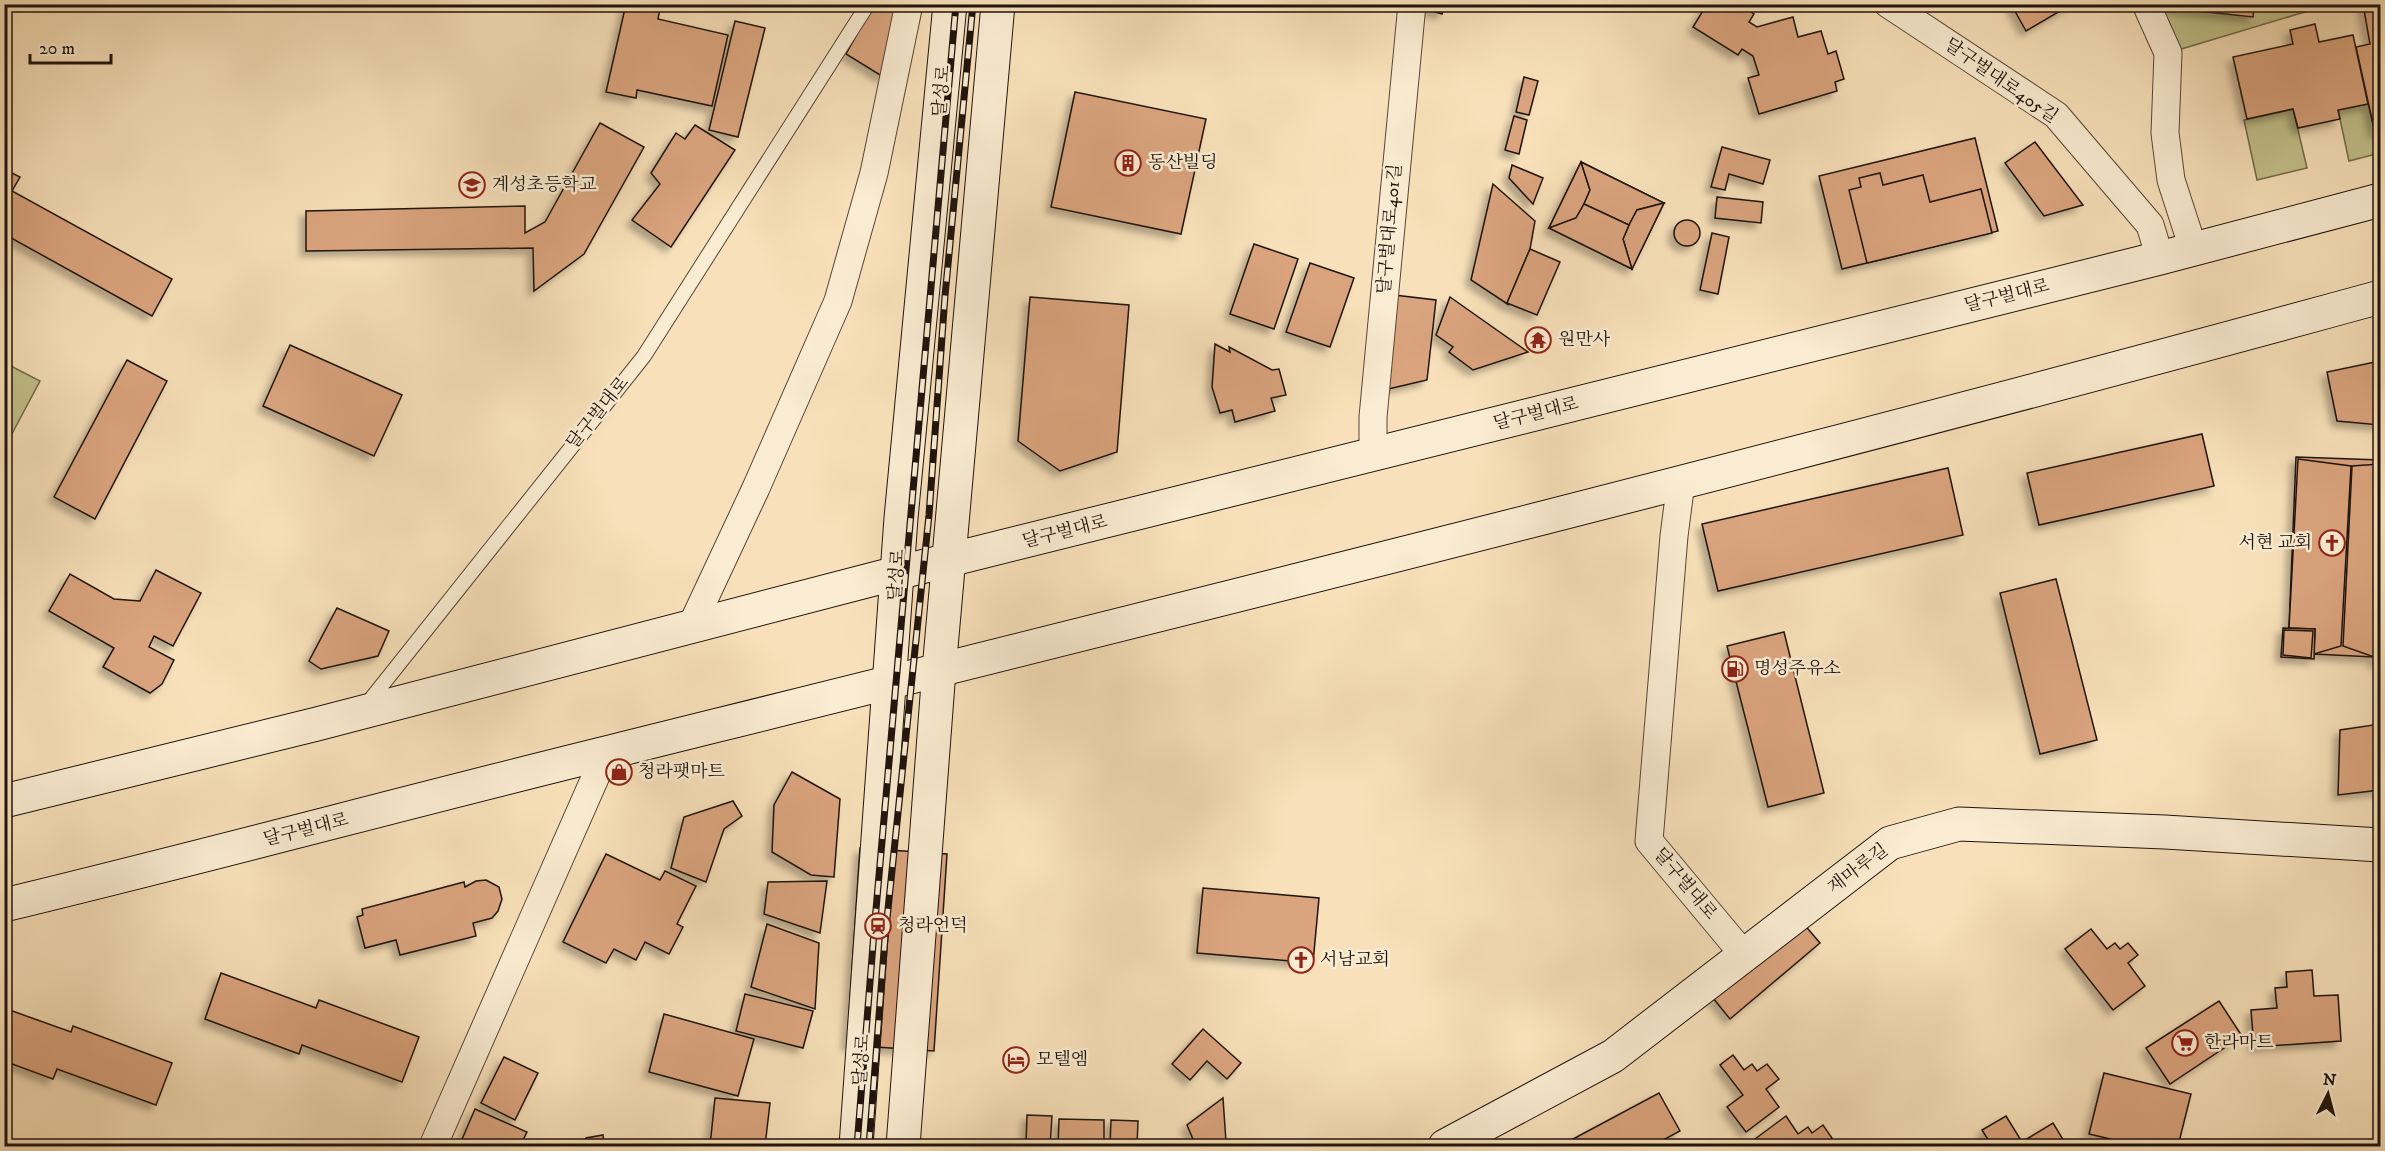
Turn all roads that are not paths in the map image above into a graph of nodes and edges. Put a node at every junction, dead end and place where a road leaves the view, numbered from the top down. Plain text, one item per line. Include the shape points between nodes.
1 (868, 4) edge
2 (909, 4) edge
3 (950, 4) edge
4 (998, 4) edge
5 (1412, 4) edge
6 (1888, 4) edge
7 (2146, 4) edge
8 (2380, 200) edge
9 (2193, 248) junction
10 (2160, 258) junction
11 (2380, 297) edge
12 (1374, 454) junction
13 (1682, 482) junction
14 (949, 562) junction
15 (897, 573) junction
16 (691, 627) junction
17 (939, 670) junction
18 (890, 682) junction
19 (361, 713) junction
20 (606, 753) junction
21 (4, 801) edge
22 (2380, 845) edge
23 (4, 905) edge
24 (1744, 955) junction
25 (433, 1146) edge
26 (856, 1146) edge
27 (903, 1146) edge
28 (1445, 1146) edge

1 - 19 lane, 달구벌대로 via 644,356
2 - 16 street via 874,173 838,301
3 - 15 main road, 달성로
4 - 14 main road
5 - 12 street, 달구벌대로401길 via 1372,417
6 - 10 street, 달구벌대로405길 via 2056,115 2150,225
7 - 9 street via 2168,53 2166,133 2171,180
8 - 9 main road, 달구벌대로
9 - 10 main road, 달구벌대로
10 - 12 main road, 달구벌대로
11 - 13 main road, 달구벌대로
12 - 14 main road, 달구벌대로
13 - 17 main road, 달구벌대로
13 - 24 street, 달구벌대로 via 1674,536 1649,841
14 - 15 main road, 달구벌대로
14 - 17 main road
15 - 16 main road, 달구벌대로
15 - 18 main road, 달성로
16 - 19 main road, 달구벌대로
17 - 18 main road, 달구벌대로
17 - 27 main road
18 - 20 main road, 달구벌대로
18 - 26 main road, 달성로
19 - 21 main road, 달구벌대로
20 - 23 main road, 달구벌대로
20 - 25 street
22 - 24 main road, 재마루길 via 1959,824 1890,843
24 - 28 main road, 재마루길 via 1613,1056

